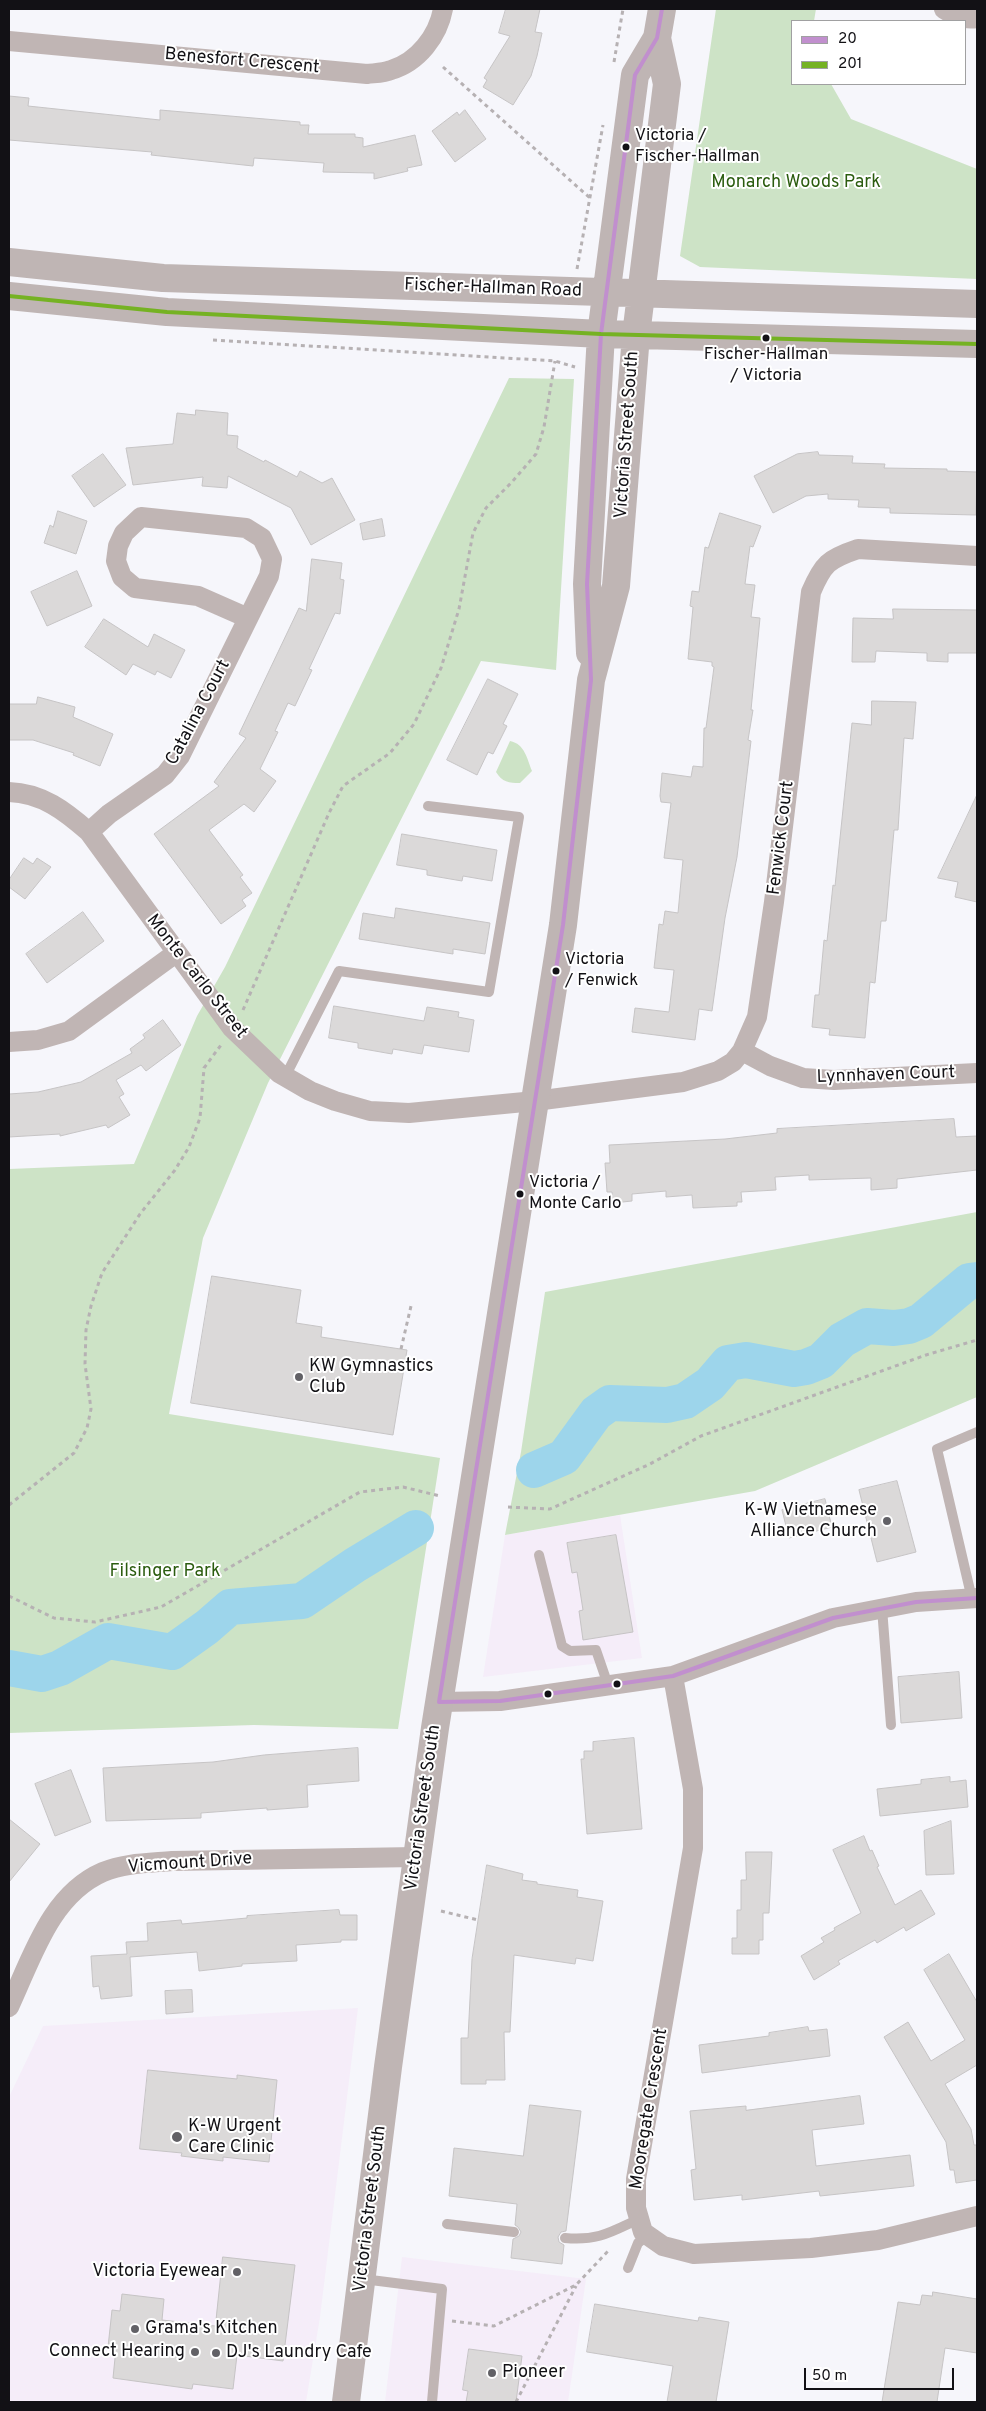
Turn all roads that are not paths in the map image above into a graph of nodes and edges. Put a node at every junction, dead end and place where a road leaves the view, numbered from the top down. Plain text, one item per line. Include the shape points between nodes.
1 (443, 9) edge
2 (662, 9) edge
3 (944, 9) edge
4 (977, 18) edge
5 (657, 38) junction
6 (9, 41) edge
7 (9, 262) edge
8 (607, 293) junction
9 (640, 294) junction
10 (9, 296) edge
11 (977, 304) edge
12 (601, 334) junction
13 (636, 335) junction
14 (977, 344) edge
15 (977, 556) edge
16 (248, 618) junction
17 (591, 680) junction
18 (9, 792) edge
19 (428, 806) dead end
20 (89, 832) junction
21 (176, 953) junction
22 (9, 1042) edge
23 (742, 1051) junction
24 (977, 1073) edge
25 (285, 1077) junction
26 (535, 1101) junction
27 (977, 1432) edge
28 (539, 1554) dead end
29 (975, 1598) edge
30 (882, 1608) junction
31 (673, 1676) junction
32 (608, 1685) junction
33 (439, 1702) junction
34 (891, 1726) dead end
35 (416, 1857) junction
36 (9, 2007) edge
37 (977, 2216) edge
38 (447, 2224) dead end
39 (644, 2227) junction
40 (514, 2232) dead end
41 (565, 2238) dead end
42 (628, 2268) dead end
43 (362, 2279) junction
44 (346, 2402) edge
45 (432, 2402) edge

1 - 6 street, Benesfort Crescent via 433,37 423,50 392,70 368,74
2 - 5 main road, Victoria Street South
3 - 4 street via 955,16
5 - 8 main road, Victoria Street South via 635,75
5 - 9 main road, Victoria Street South via 667,84
7 - 8 main road, Fischer-Hallman Road via 163,278
8 - 9 main road, Fischer-Hallman Road
8 - 12 main road, Victoria Street South
9 - 11 main road, Fischer-Hallman Road
9 - 13 main road, Victoria Street South
10 - 12 main road via 168,312
12 - 13 main road
12 - 17 main road, Victoria Street South via 587,584
13 - 14 main road
13 - 17 main road, Victoria Street South via 616,586
15 - 23 street, Fenwick Court via 858,549 839,556 821,569 812,592 757,1017
16 - 16 street, Catalina Court via 269,576 272,559 262,538 246,528 141,517 124,533 116,561 122,577 135,588 198,596
16 - 20 street, Catalina Court via 180,756 165,775
17 - 26 main road, Victoria Street South via 563,925
18 - 20 street, Monte Carlo Street via 39,797 65,811
19 - 25 lane via 519,817 489,992 339,971
20 - 21 street, Monte Carlo Street
21 - 22 street via 69,1031 38,1040
21 - 25 street, Monte Carlo Street via 232,1028
23 - 24 street, Lynnhaven Court via 803,1078 834,1080
23 - 26 street, Fenwick Court via 733,1062 718,1071 683,1082
25 - 26 street, Monte Carlo Street via 335,1101 370,1111 409,1113
26 - 33 main road, Victoria Street South
27 - 29 lane via 937,1449
28 - 32 lane via 562,1646 570,1651 596,1650
29 - 30 street
30 - 31 street via 833,1618
30 - 34 lane
31 - 32 street
31 - 39 street, Mooregate Crescent via 692,1789 692,1848 636,2179 636,2208
32 - 33 street via 500,1701
33 - 35 main road, Victoria Street South
35 - 36 street, Vicmount Drive via 172,1861 104,1871 63,1900 46,1928
35 - 43 main road, Victoria Street South
37 - 39 street via 878,2240 811,2248 694,2254 663,2246
38 - 40 lane
39 - 41 lane via 604,2236
39 - 42 lane
43 - 44 main road, Victoria Street South
43 - 45 lane via 442,2289

